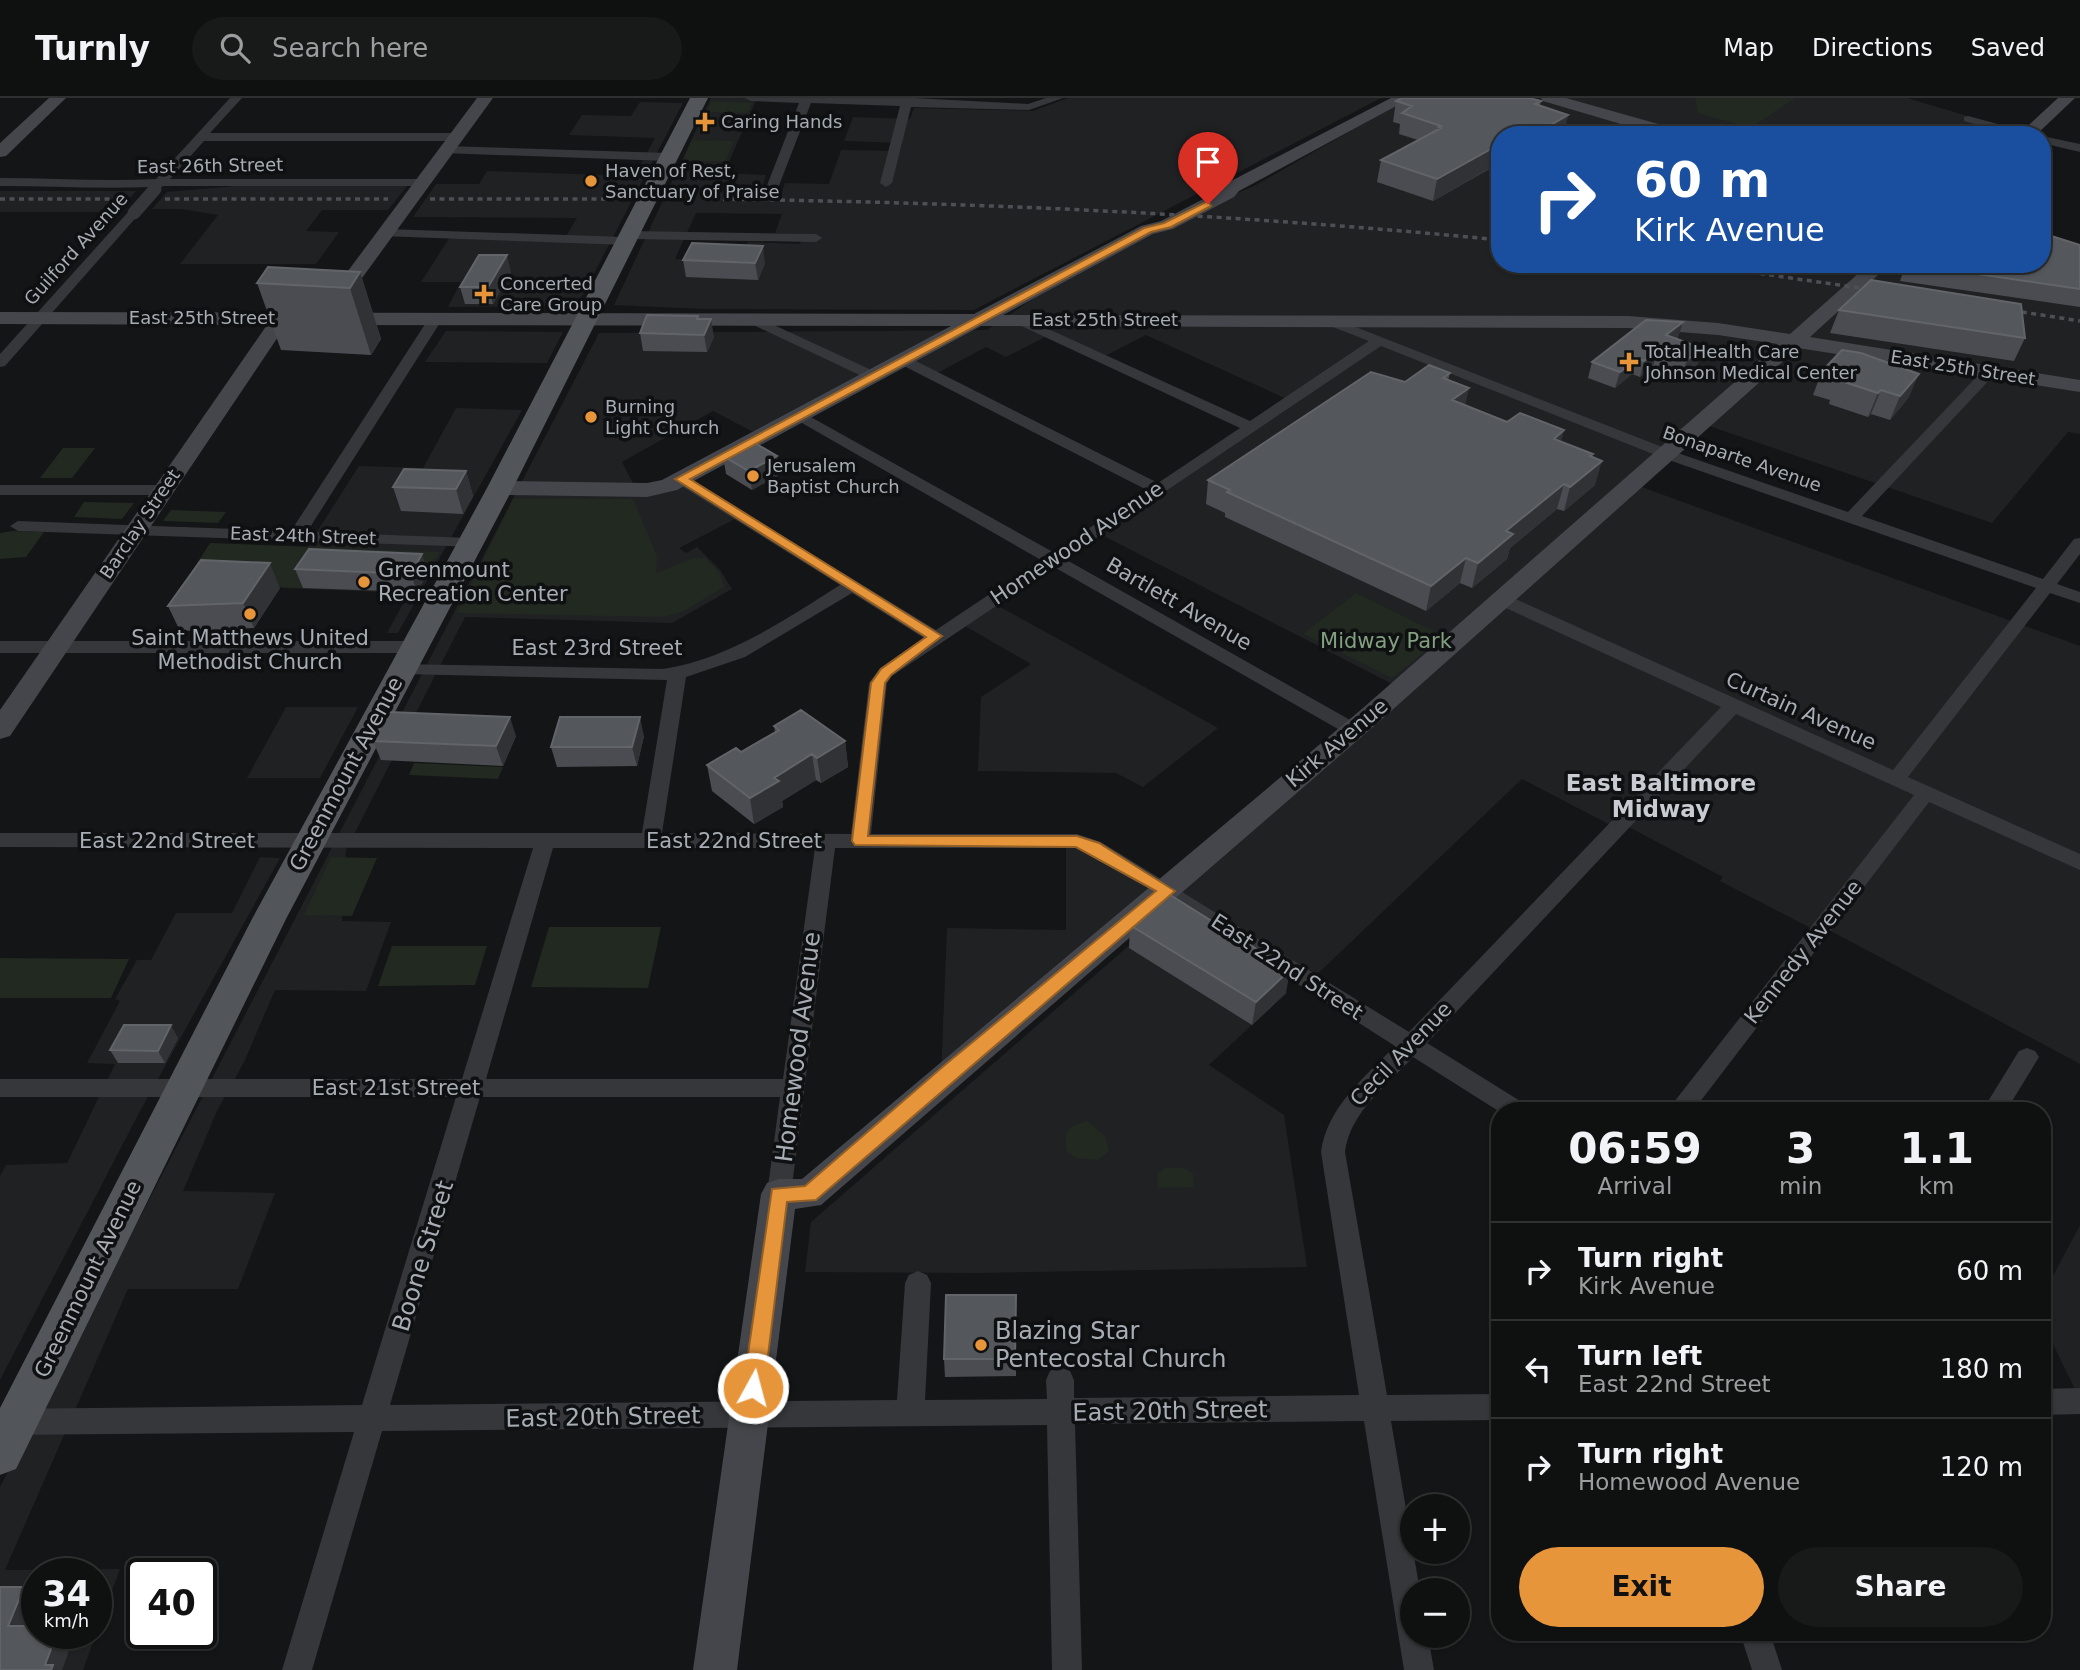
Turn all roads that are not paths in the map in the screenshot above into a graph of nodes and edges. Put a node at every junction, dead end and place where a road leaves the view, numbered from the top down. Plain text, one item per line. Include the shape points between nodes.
1 (58, 98) edge
2 (236, 98) edge
3 (485, 98) edge
4 (699, 98) edge
5 (751, 98) edge
6 (1056, 98) edge
7 (1403, 98) edge
8 (1549, 98) edge
9 (806, 99) edge
10 (2061, 99) edge
11 (908, 101) edge
12 (1968, 119) dead end
13 (1646, 126) edge
14 (1994, 126) edge
15 (2036, 126) edge
16 (201, 137) junction
17 (2051, 141) edge
18 (451, 144) junction
19 (2080, 149) edge
20 (0, 152) edge
21 (669, 157) junction
22 (0, 182) edge
23 (422, 183) junction
24 (886, 183) dead end
25 (158, 186) junction
26 (772, 188) dead end
27 (386, 233) junction
28 (628, 238) junction
29 (817, 238) dead end
30 (1871, 273) edge
31 (0, 317) edge
32 (41, 317) junction
33 (281, 318) junction
34 (323, 318) junction
35 (436, 318) junction
36 (587, 318) junction
37 (752, 319) junction
38 (979, 319) junction
39 (1020, 320) junction
40 (1330, 321) junction
41 (1384, 321) junction
42 (1795, 341) junction
43 (1386, 345) junction
44 (903, 360) junction
45 (0, 363) edge
46 (1989, 372) junction
47 (873, 376) junction
48 (2080, 386) edge
49 (800, 416) junction
50 (1250, 426) junction
51 (1669, 454) junction
52 (681, 479) junction
53 (500, 488) junction
54 (1158, 489) junction
55 (0, 490) edge
56 (163, 490) junction
57 (1852, 517) junction
58 (18, 526) dead end
59 (136, 530) junction
60 (296, 536) junction
61 (471, 543) junction
62 (2080, 543) edge
63 (1053, 558) junction
64 (853, 585) junction
65 (2046, 586) junction
66 (2080, 598) edge
67 (1503, 600) junction
68 (935, 636) junction
69 (0, 646) edge
70 (56, 647) junction
71 (408, 657) junction
72 (677, 673) junction
73 (1734, 705) junction
74 (1352, 729) junction
75 (0, 730) edge
76 (1896, 779) junction
77 (1926, 793) junction
78 (0, 840) edge
79 (312, 841) junction
80 (545, 841) junction
81 (651, 841) junction
82 (826, 841) junction
83 (860, 841) junction
84 (2080, 863) edge
85 (1167, 891) junction
86 (1410, 1045) junction
87 (2027, 1057) dead end
88 (0, 1088) edge
89 (184, 1088) junction
90 (473, 1088) junction
91 (793, 1088) junction
92 (1502, 1102) edge
93 (1686, 1102) edge
94 (2000, 1102) edge
95 (779, 1194) junction
96 (918, 1283) dead end
97 (1060, 1380) dead end
98 (2080, 1401) edge
99 (2051, 1402) edge
100 (1491, 1407) edge
101 (1376, 1409) junction
102 (1061, 1412) junction
103 (910, 1413) junction
104 (750, 1415) junction
105 (374, 1419) junction
106 (5, 1433) edge
107 (1403, 1578) edge
108 (1758, 1641) edge
109 (1415, 1648) edge
110 (297, 1670) edge
111 (715, 1670) edge
112 (1067, 1670) edge
113 (1419, 1670) edge
114 (1767, 1670) edge

1 - 20 street
2 - 16 street, Guilford Avenue
3 - 18 street
4 - 21 main road, Greenmount Avenue
5 - 9 street
6 - 11 street via 1034,107
7 - 38 street via 1167,225 1147,230
8 - 13 street
9 - 11 street
9 - 26 street
10 - 15 street
11 - 24 street
12 - 14 street
16 - 18 street
16 - 25 street, Guilford Avenue
17 - 19 street
18 - 21 street
18 - 23 street
21 - 28 main road, Greenmount Avenue
22 - 25 street, East 26th Street
23 - 25 street, East 26th Street
23 - 27 street
25 - 32 street, Guilford Avenue, bridge
27 - 28 street
27 - 34 street
28 - 29 street
28 - 36 main road, Greenmount Avenue
30 - 42 street, Kirk Avenue
31 - 32 street, East 25th Street
32 - 33 street, East 25th Street
32 - 45 street, Guilford Avenue
33 - 34 street, East 25th Street
33 - 56 street, Barclay Street
34 - 35 street, East 25th Street
35 - 36 street, East 25th Street
35 - 60 street
36 - 37 street, East 25th Street
36 - 53 main road, Greenmount Avenue
37 - 38 street, East 25th Street
37 - 47 street
38 - 39 street, East 25th Street
38 - 44 street
39 - 40 street, East 25th Street
39 - 50 street
40 - 41 street, East 25th Street
40 - 43 street, Bonaparte Avenue
41 - 42 street, East 25th Street via 1652,322
41 - 43 street
42 - 46 street, East 25th Street
42 - 51 street, Kirk Avenue
43 - 50 street, Homewood Avenue
43 - 51 street, Bonaparte Avenue
44 - 47 street
44 - 54 street
46 - 48 street, East 25th Street
46 - 57 street
47 - 49 street
49 - 52 street
49 - 63 street, Bartlett Avenue
50 - 54 street, Homewood Avenue
51 - 57 street, Bonaparte Avenue
51 - 67 street, Kirk Avenue
52 - 53 street via 647,490
52 - 64 street
53 - 61 main road, Greenmount Avenue
54 - 63 street, Homewood Avenue
55 - 56 street
56 - 59 street, Barclay Street
57 - 65 street, Bonaparte Avenue
58 - 59 street, East 24th Street
59 - 60 street, East 24th Street
59 - 70 street, Barclay Street
60 - 61 street, East 24th Street
61 - 71 main road, Greenmount Avenue
62 - 65 street
63 - 68 street, Homewood Avenue
63 - 74 street, Bartlett Avenue
64 - 68 street
64 - 72 street, East 23rd Street via 725,661
65 - 66 street, Bonaparte Avenue
65 - 76 street
67 - 73 street, Curtain Avenue
67 - 74 street, Kirk Avenue
68 - 83 street, Homewood Avenue via 878,683
69 - 70 street, East 23rd Street
70 - 71 street, East 23rd Street
70 - 75 street, Barclay Street
71 - 72 street, East 23rd Street
71 - 79 main road, Greenmount Avenue
72 - 81 street
73 - 76 street, Curtain Avenue
73 - 86 street, Cecil Avenue
74 - 85 street, Kirk Avenue
76 - 77 street, Curtain Avenue
77 - 84 street, Curtain Avenue
77 - 93 street, Kennedy Avenue
78 - 79 street, East 22nd Street
79 - 80 street, East 22nd Street
79 - 89 main road, Greenmount Avenue
80 - 81 street, East 22nd Street
80 - 90 street, Boone Street
81 - 82 street, East 22nd Street
82 - 83 street, East 22nd Street
82 - 91 street, Homewood Avenue
83 - 85 street, East 22nd Street via 1077,841
85 - 86 street, East 22nd Street
85 - 95 street, Kirk Avenue via 809,1194
86 - 92 street, East 22nd Street
86 - 101 street, Cecil Avenue via 1346,1113 1333,1152
87 - 94 street
88 - 89 street, East 21st Street
89 - 90 street, East 21st Street
89 - 106 main road, Greenmount Avenue
90 - 91 street, East 21st Street
90 - 105 street, Boone Street
91 - 95 street, Homewood Avenue
95 - 104 street, Homewood Avenue
96 - 103 street
97 - 102 street
98 - 99 street
100 - 101 street, East 20th Street
101 - 102 street, East 20th Street
101 - 107 street, Cecil Avenue
102 - 103 street, East 20th Street
102 - 112 street
103 - 104 street, East 20th Street
104 - 105 street, East 20th Street
104 - 111 street, Homewood Avenue
105 - 106 street, East 20th Street
105 - 110 street, Boone Street
108 - 114 street
109 - 113 street

